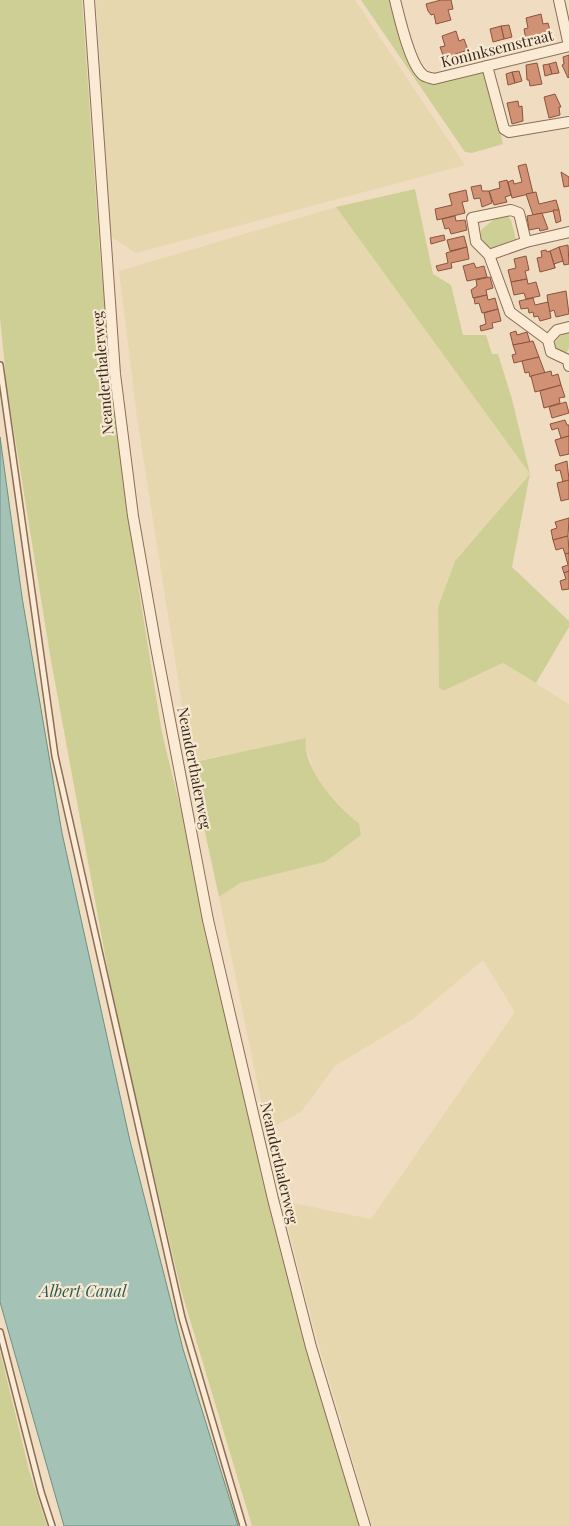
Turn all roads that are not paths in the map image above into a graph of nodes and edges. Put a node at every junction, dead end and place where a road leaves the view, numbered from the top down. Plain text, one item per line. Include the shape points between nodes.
1 (89, 0) edge
2 (395, 0) edge
3 (559, 0) edge
4 (569, 46) edge
5 (487, 66) junction
6 (569, 122) edge
7 (569, 232) edge
8 (526, 242) junction
9 (489, 256) junction
10 (569, 327) edge
11 (548, 340) junction
12 (0, 365) edge
13 (569, 366) edge
14 (0, 1332) edge
15 (52, 1526) edge
16 (244, 1526) edge
17 (365, 1526) edge

1 - 17 street, Neanderthalerweg via 115,374 133,516 154,638 208,920 273,1199 311,1347
2 - 5 street, Koninksemstraat via 401,28 423,75 434,79
3 - 4 street
4 - 5 street, Koninksemstraat
5 - 6 street via 504,129 509,132
7 - 8 street
8 - 9 street
8 - 9 street via 519,213 511,210 472,218 476,242
9 - 11 street via 510,312
10 - 11 street via 557,330
11 - 13 street via 552,352 568,360
12 - 16 lane via 55,756 182,1318
14 - 15 lane

